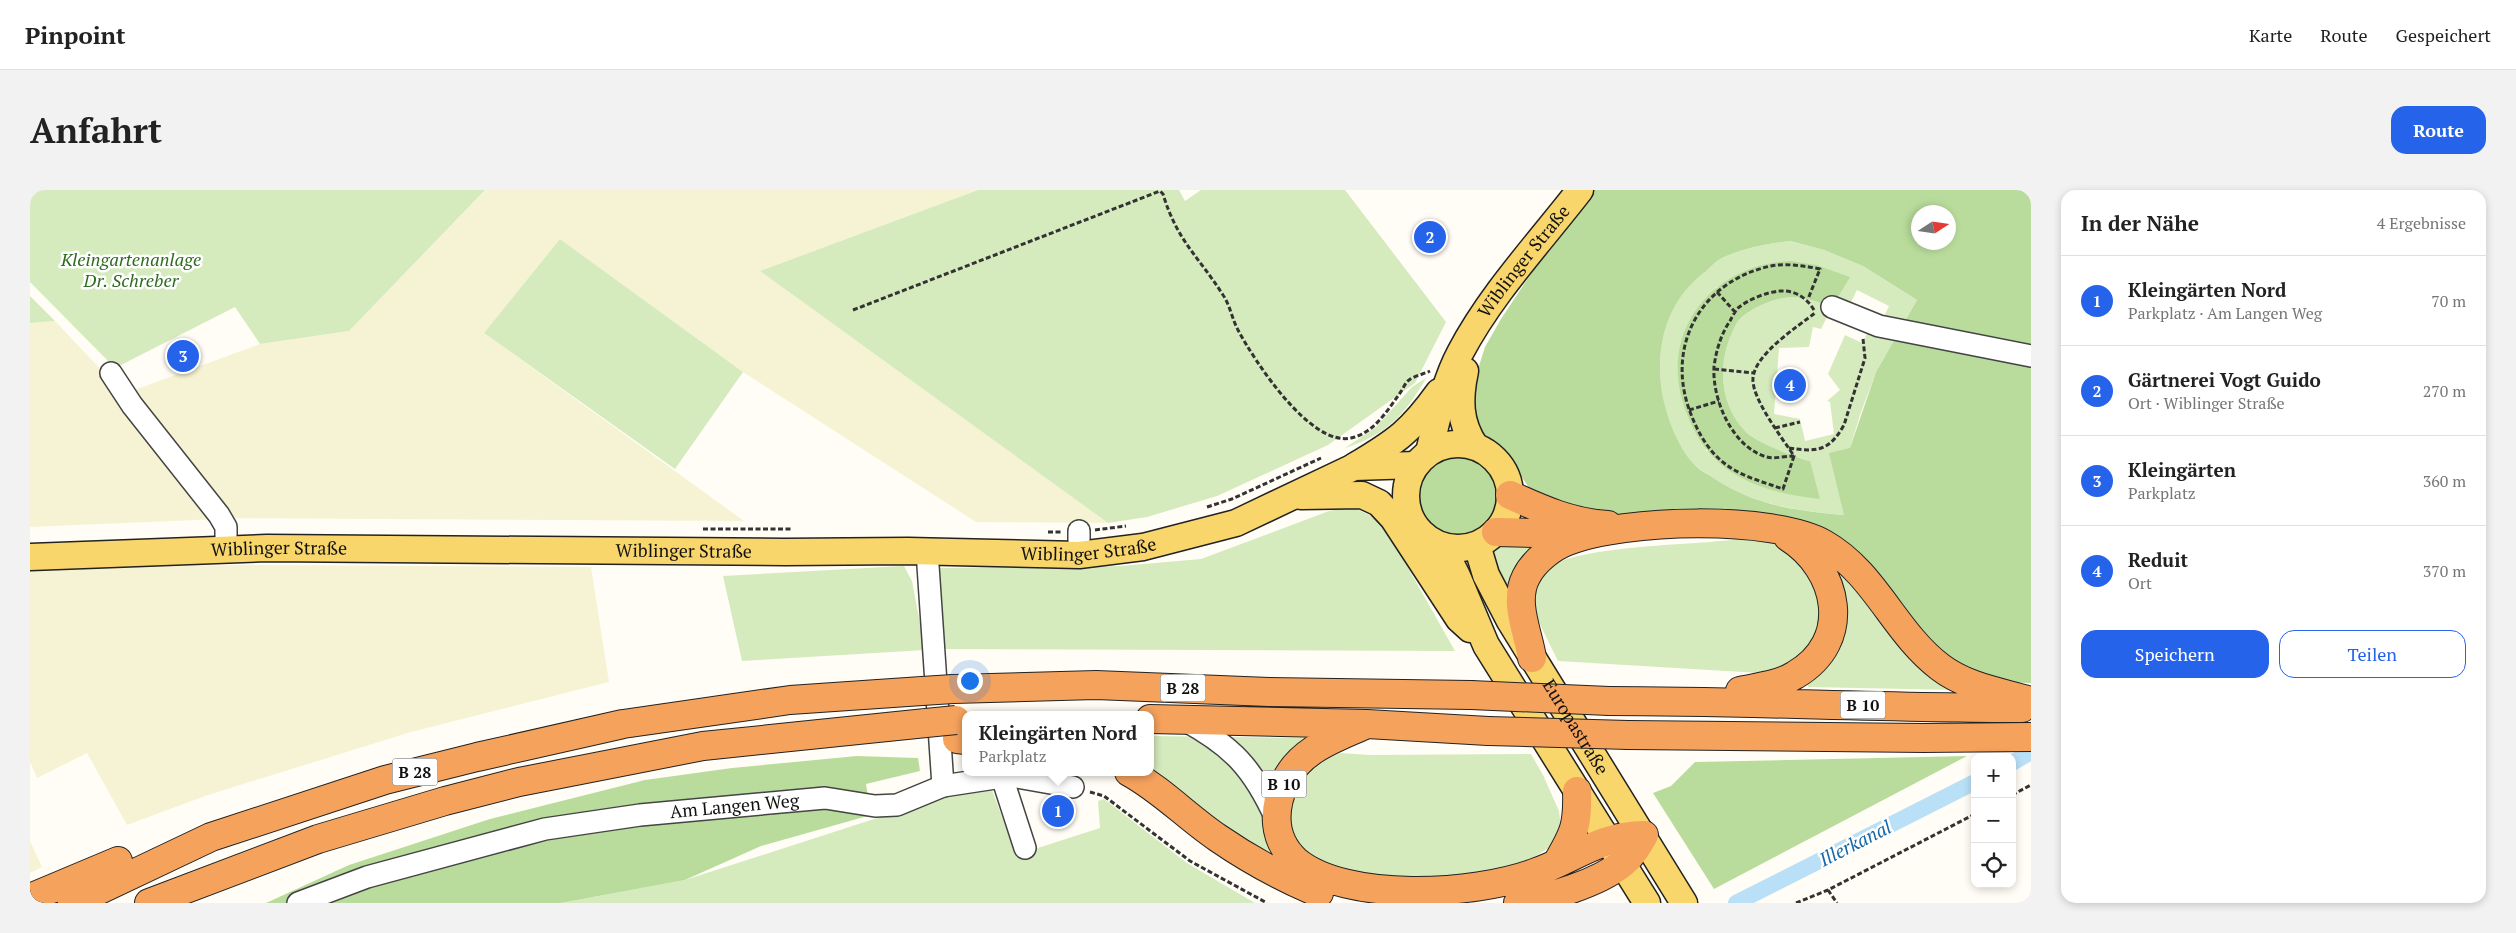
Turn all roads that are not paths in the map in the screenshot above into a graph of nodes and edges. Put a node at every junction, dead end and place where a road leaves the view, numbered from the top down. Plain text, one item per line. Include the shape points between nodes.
1 (1580, 190) edge
2 (1824, 310) road end
3 (1471, 336) junction
4 (2031, 356) edge
5 (111, 373) dead end
6 (1439, 373) junction
7 (1474, 446) junction
8 (1422, 458) junction
9 (1354, 467) junction
10 (1325, 468) junction
11 (1510, 495) junction
12 (1293, 496) junction
13 (1406, 502) junction
14 (1637, 527) junction
15 (1777, 530) junction
16 (1591, 534) junction
17 (1487, 539) junction
18 (1442, 546) junction
19 (226, 548) junction
20 (927, 552) junction
21 (30, 557) edge
22 (1486, 645) junction
23 (1532, 658) junction
24 (1369, 694) joint
25 (1695, 701) junction
26 (2031, 701) edge
27 (2031, 708) edge
28 (1154, 719) edge
29 (1181, 719) junction
30 (1367, 724) junction
31 (961, 730) edge
32 (2031, 737) edge
33 (1135, 776) edge
34 (1002, 777) junction
35 (943, 786) junction
36 (1073, 787) road end
37 (1577, 790) junction
38 (1276, 819) junction
39 (1644, 835) junction
40 (211, 837) junction
41 (1607, 840) junction
42 (1025, 848) dead end
43 (271, 856) junction
44 (1558, 862) junction
45 (1622, 864) junction
46 (1678, 893) edge
47 (30, 898) edge
48 (1646, 902) edge
49 (72, 903) edge
50 (149, 903) edge
51 (188, 903) edge
52 (298, 903) edge
53 (1351, 903) edge
54 (1518, 903) edge

1 - 3 main road, Wiblinger Straße via 1483,315
2 - 4 street via 1879,326
3 - 6 main road, Wiblinger Straße via 1459,354
3 - 7 main road, Wiblinger Straße via 1460,393 1464,425
5 - 19 street via 132,405 219,514 226,527
6 - 8 main road, Wiblinger Straße
6 - 9 main road via 1414,425 1389,446
7 - 8 main road via 1444,445
7 - 11 main road via 1500,465
8 - 9 main road, Wiblinger Straße
8 - 13 main road via 1407,483
9 - 10 main road, Wiblinger Straße
10 - 12 main road, Wiblinger Straße
10 - 13 main road, Wiblinger Straße via 1380,483
11 - 14 highway via 1569,520
11 - 17 main road via 1509,508
12 - 20 main road, Wiblinger Straße via 1236,523 1143,547 1079,543
12 - 22 main road via 1362,495 1379,503 1393,518 1459,619
13 - 18 main road via 1409,517 1417,530
14 - 15 highway via 1738,524
14 - 16 highway
15 - 25 highway via 1810,553 1830,587 1834,611 1827,642 1814,660 1785,680
15 - 26 highway via 1803,535 1841,555 1876,592 1908,637 1952,676
16 - 17 highway
16 - 23 highway via 1567,541 1547,554 1536,562 1525,578 1521,596 1522,615
17 - 18 main road via 1465,548
17 - 23 main road, Europastraße via 1486,574
18 - 22 main road, Europastraße
19 - 20 main road, Wiblinger Straße
19 - 21 main road, Wiblinger Straße
20 - 35 street
22 - 37 main road, Europastraße
23 - 39 main road, Europastraße
24 - 25 highway, B 10, bridge
24 - 40 highway, B 28, bridge via 1096,685 953,689 790,700 622,724 384,780
25 - 27 highway, B 10
28 - 29 highway, B 28
29 - 30 highway, B 28
29 - 38 street via 1214,736 1234,754 1252,774
30 - 32 highway, B 10, bridge via 1628,735
30 - 38 highway, B 10 via 1318,746 1300,760 1286,779
31 - 43 highway, B 28 via 840,730 795,738 703,746 519,782 420,808
33 - 53 highway via 1217,838 1256,862 1330,898
34 - 35 street, Am Langen Weg
34 - 36 street, Am Langen Weg via 1017,776
34 - 42 street
35 - 52 street, Am Langen Weg via 897,805 875,806 825,798 640,815 545,829 367,877
37 - 41 main road, Europastraße
37 - 44 highway via 1578,818
38 - 44 highway, B 10 via 1280,840 1300,865 1323,879 1355,888 1414,893 1482,888
39 - 41 highway, B 10
39 - 45 highway
39 - 46 main road, Europastraße
40 - 47 highway via 128,857
40 - 49 highway, B 28
41 - 44 highway, B 10
41 - 45 main road, Europastraße
43 - 50 highway, B 28
43 - 51 highway
45 - 48 main road, Europastraße
45 - 54 highway via 1571,889

